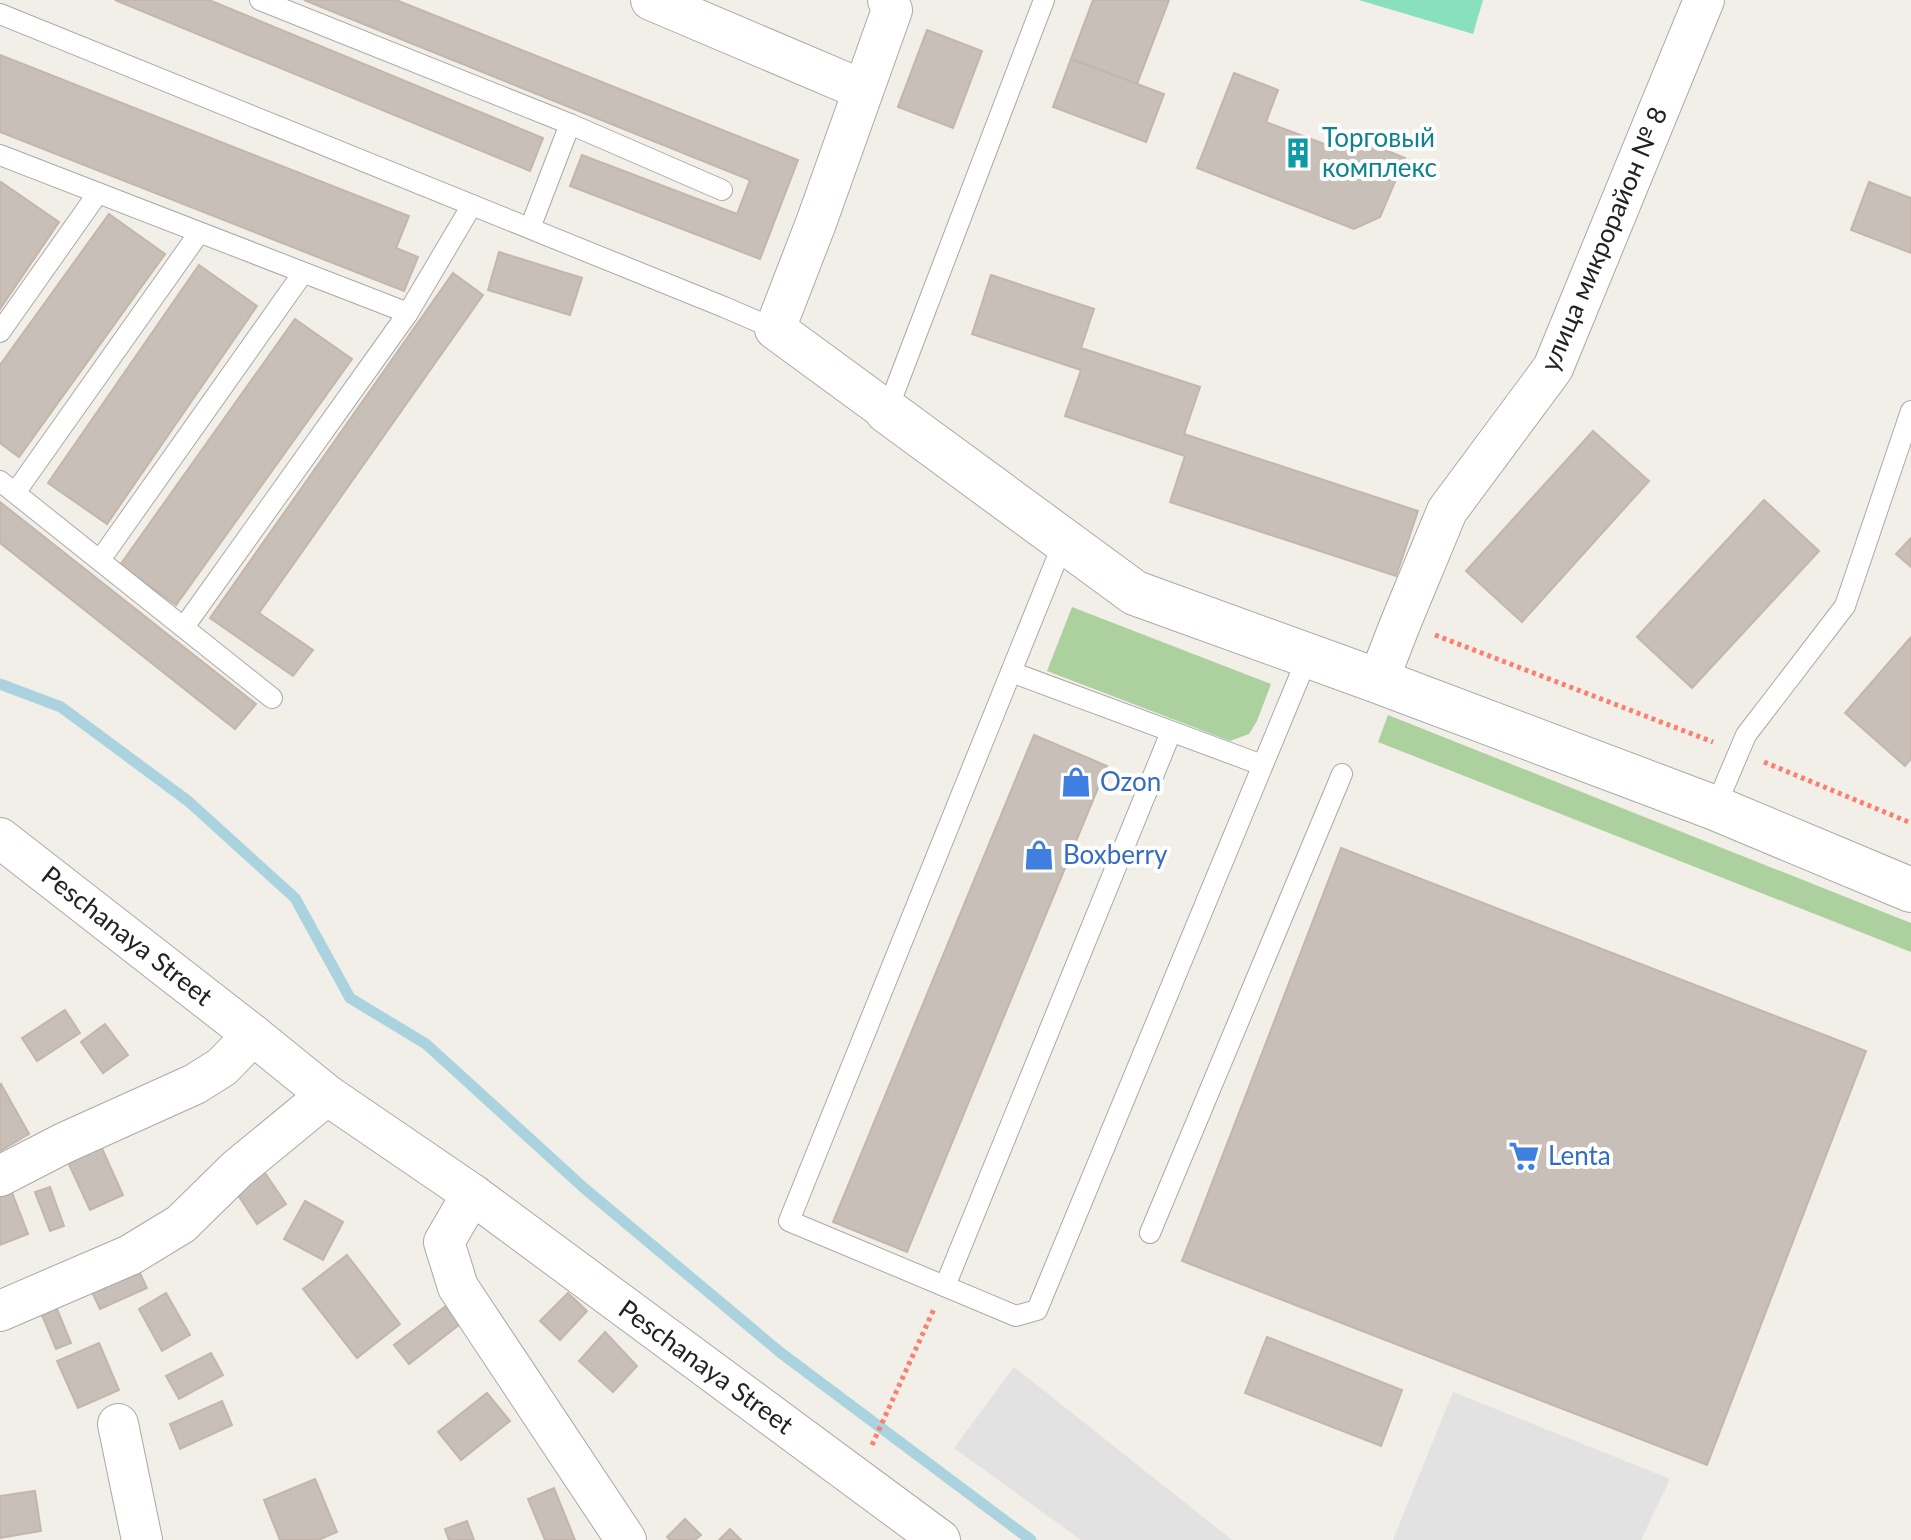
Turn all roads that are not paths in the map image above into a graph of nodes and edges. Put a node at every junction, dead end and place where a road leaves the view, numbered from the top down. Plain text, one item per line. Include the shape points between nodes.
1 (260, 0) edge
2 (651, 0) edge
3 (888, 0) edge
4 (1044, 0) edge
5 (1704, 0) edge
6 (0, 14) edge
7 (863, 90) junction
8 (570, 124) junction
9 (0, 155) edge
10 (722, 190) dead end
11 (98, 193) junction
12 (472, 205) junction
13 (530, 228) junction
14 (199, 233) junction
15 (303, 273) junction
16 (408, 313) junction
17 (775, 329) junction
18 (0, 332) edge
19 (887, 411) junction
20 (1911, 411) edge
21 (8, 487) edge
22 (1064, 541) junction
23 (100, 560) junction
24 (184, 627) junction
25 (1308, 656) junction
26 (1011, 672) junction
27 (1378, 681) junction
28 (272, 698) dead end
29 (1171, 732) junction
30 (1262, 765) junction
31 (1342, 774) dead end
32 (1715, 808) junction
33 (0, 838) edge
34 (1911, 890) edge
35 (253, 1035) junction
36 (327, 1095) junction
37 (0, 1176) edge
38 (472, 1194) junction
39 (1150, 1233) dead end
40 (945, 1286) junction
41 (0, 1311) edge
42 (118, 1424) dead end
43 (142, 1540) edge
44 (626, 1540) edge
45 (940, 1540) edge

1 - 8 lane
2 - 7 street
3 - 7 street via 892,10
4 - 19 lane
5 - 27 street, улица микрорайон № 8 via 1553,368 1447,511
6 - 12 lane
7 - 17 street
8 - 10 lane
8 - 13 lane
9 - 11 lane
11 - 14 lane
11 - 18 lane
12 - 13 lane
12 - 16 lane
13 - 17 lane
14 - 15 lane
14 - 21 lane
15 - 16 lane
15 - 23 lane
16 - 24 lane
17 - 19 street
19 - 22 street
20 - 32 lane via 1845,606 1746,735
21 - 23 lane
22 - 25 street via 1135,593
22 - 26 lane
23 - 24 lane
24 - 28 lane
25 - 27 street
25 - 30 lane
26 - 29 lane
26 - 40 lane via 789,1221
27 - 32 street
29 - 30 lane
29 - 40 lane
30 - 40 lane via 1037,1310 1016,1316
31 - 39 lane
32 - 34 street
33 - 35 street, Peschanaya Street
35 - 36 street, Peschanaya Street
35 - 37 street via 222,1067 195,1084
36 - 38 street, Peschanaya Street
36 - 41 street via 237,1169 181,1224 130,1255
38 - 44 street via 444,1242 458,1287
38 - 45 street, Peschanaya Street
42 - 43 street

